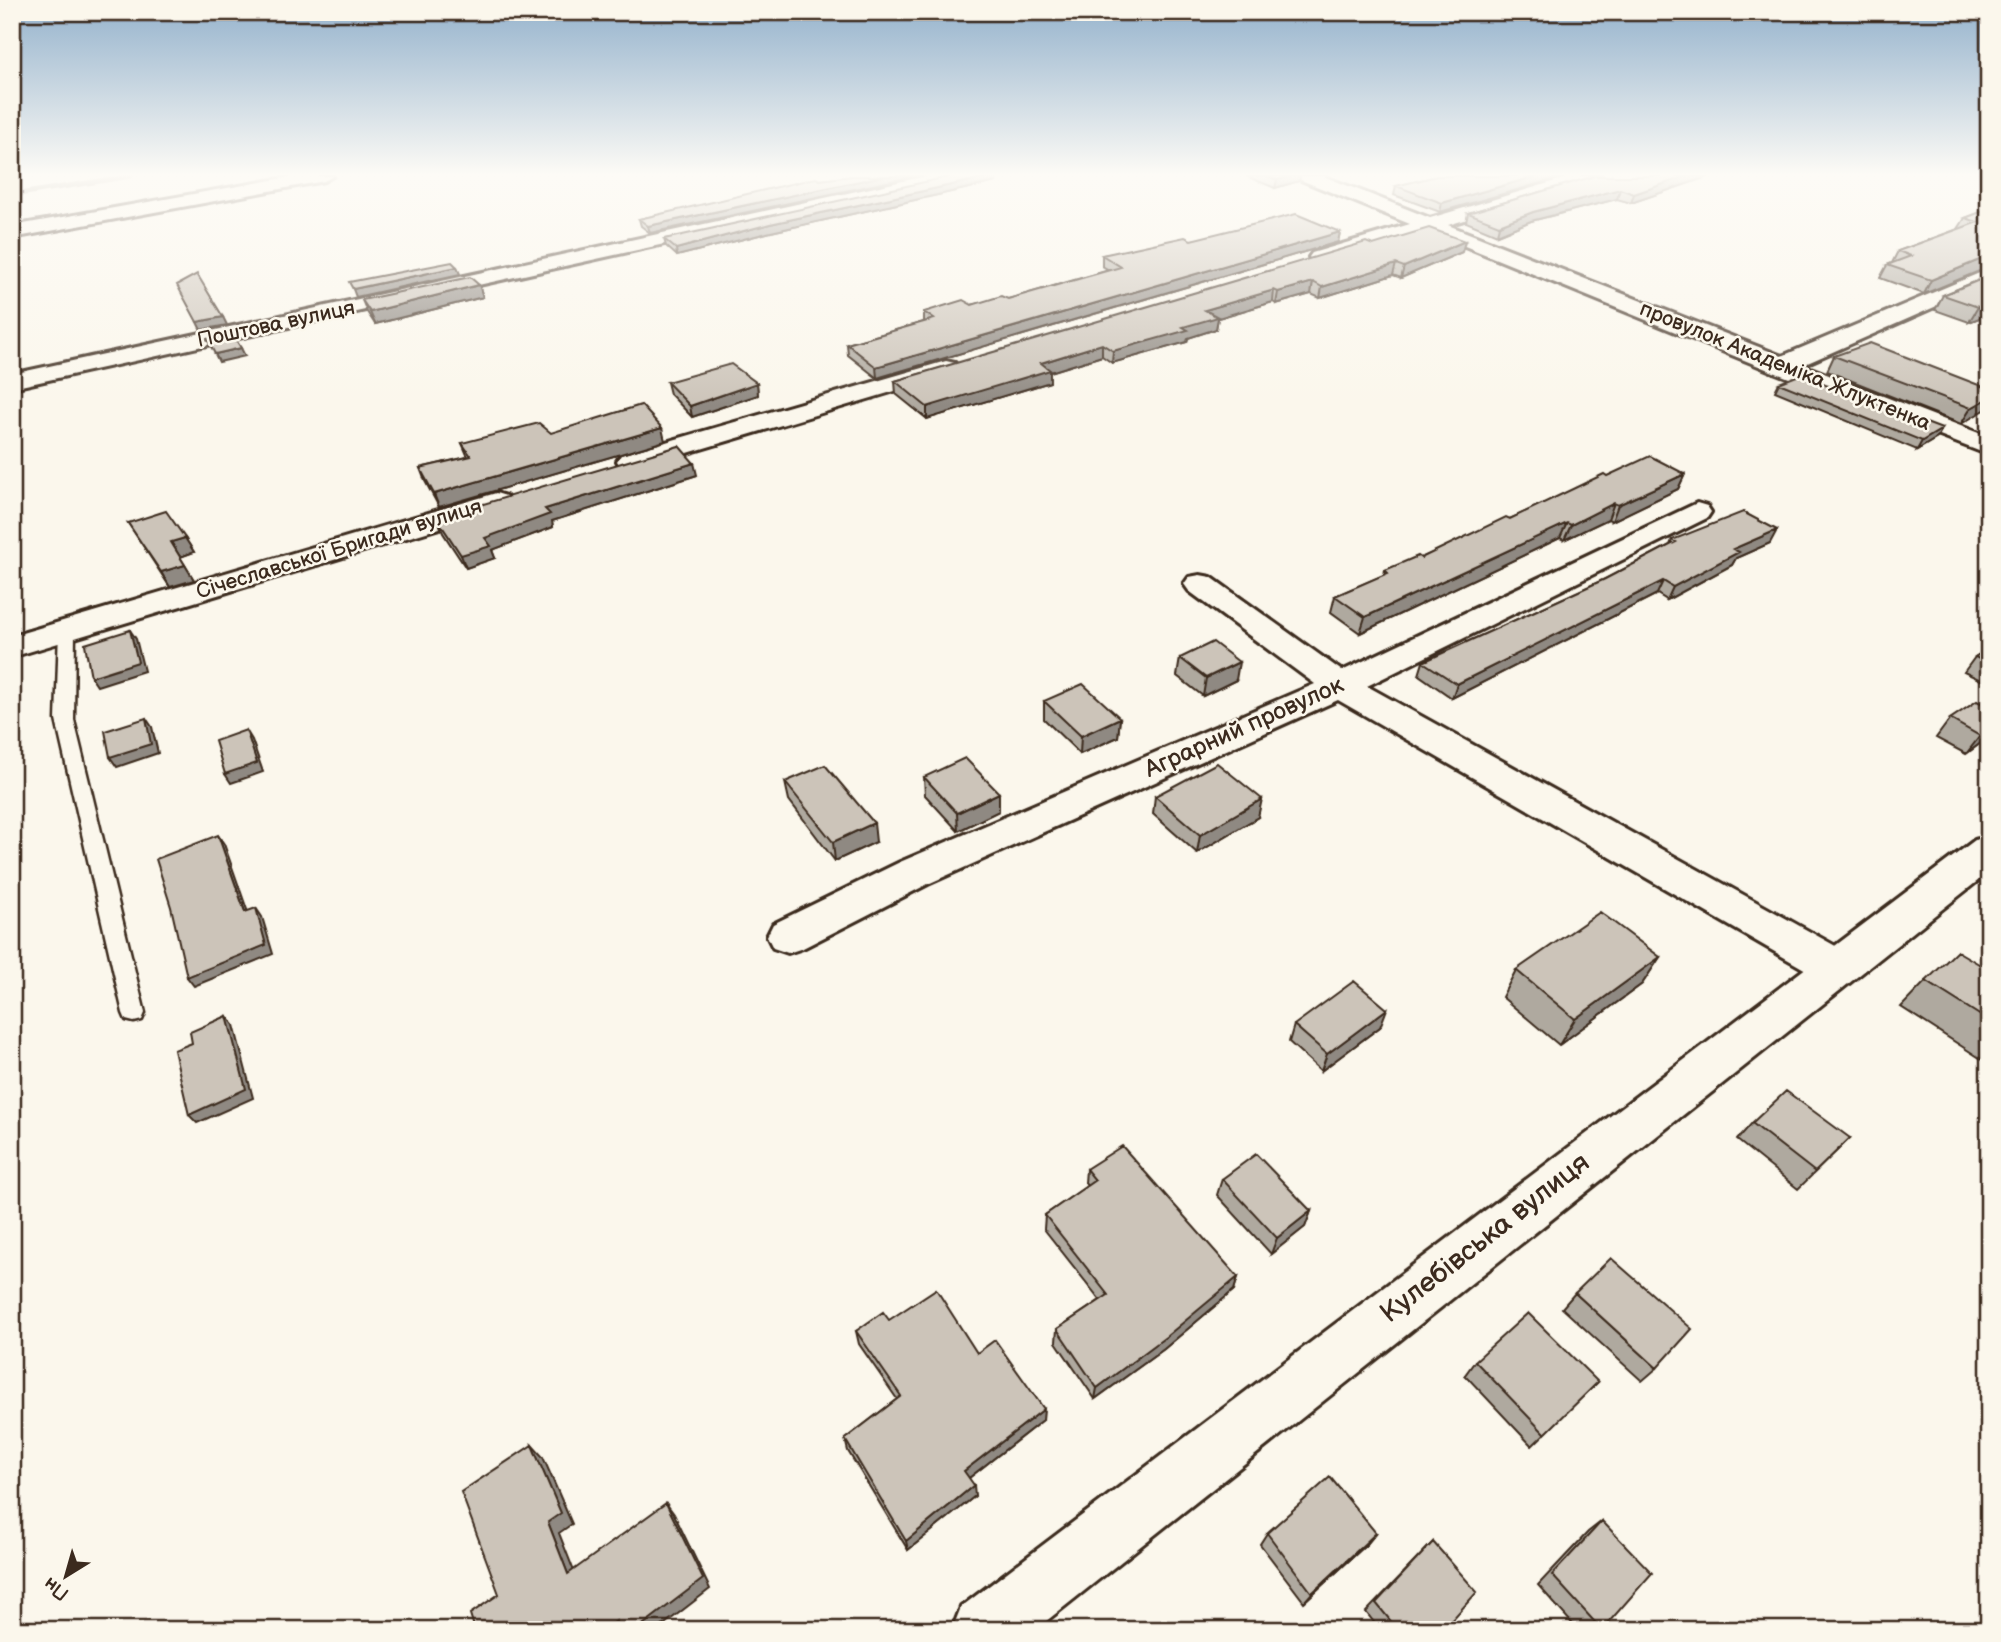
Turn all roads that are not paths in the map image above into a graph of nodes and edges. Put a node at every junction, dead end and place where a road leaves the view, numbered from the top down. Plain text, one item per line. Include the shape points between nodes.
1 (601, 253) edge
2 (1332, 253) edge
3 (1502, 253) edge
4 (1298, 263) edge
5 (1989, 275) edge
6 (969, 361) edge
7 (1780, 366) junction
8 (12, 382) edge
9 (1989, 447) edge
10 (612, 467) edge
11 (519, 495) edge
12 (1697, 512) dead end
13 (1200, 584) dead end
14 (67, 630) junction
15 (12, 647) edge
16 (1340, 686) junction
17 (1989, 850) edge
18 (788, 936) dead end
19 (1835, 966) junction
20 (134, 1013) dead end
21 (984, 1630) edge

1 - 8 street, Поштова вулиця
2 - 4 street
3 - 7 street, провулок Академіка Жлуктенка
5 - 7 street
6 - 10 street
7 - 9 street, провулок Академіка Жлуктенка
11 - 14 street, Січеславської Бригади вулиця
12 - 16 street, Аграрний провулок
13 - 16 street
14 - 15 street, Січеславської Бригади вулиця
14 - 20 lane via 65,720
16 - 18 street, Аграрний провулок via 914,873
16 - 19 street
17 - 19 street, Кулебівська вулиця
19 - 21 street, Кулебівська вулиця

